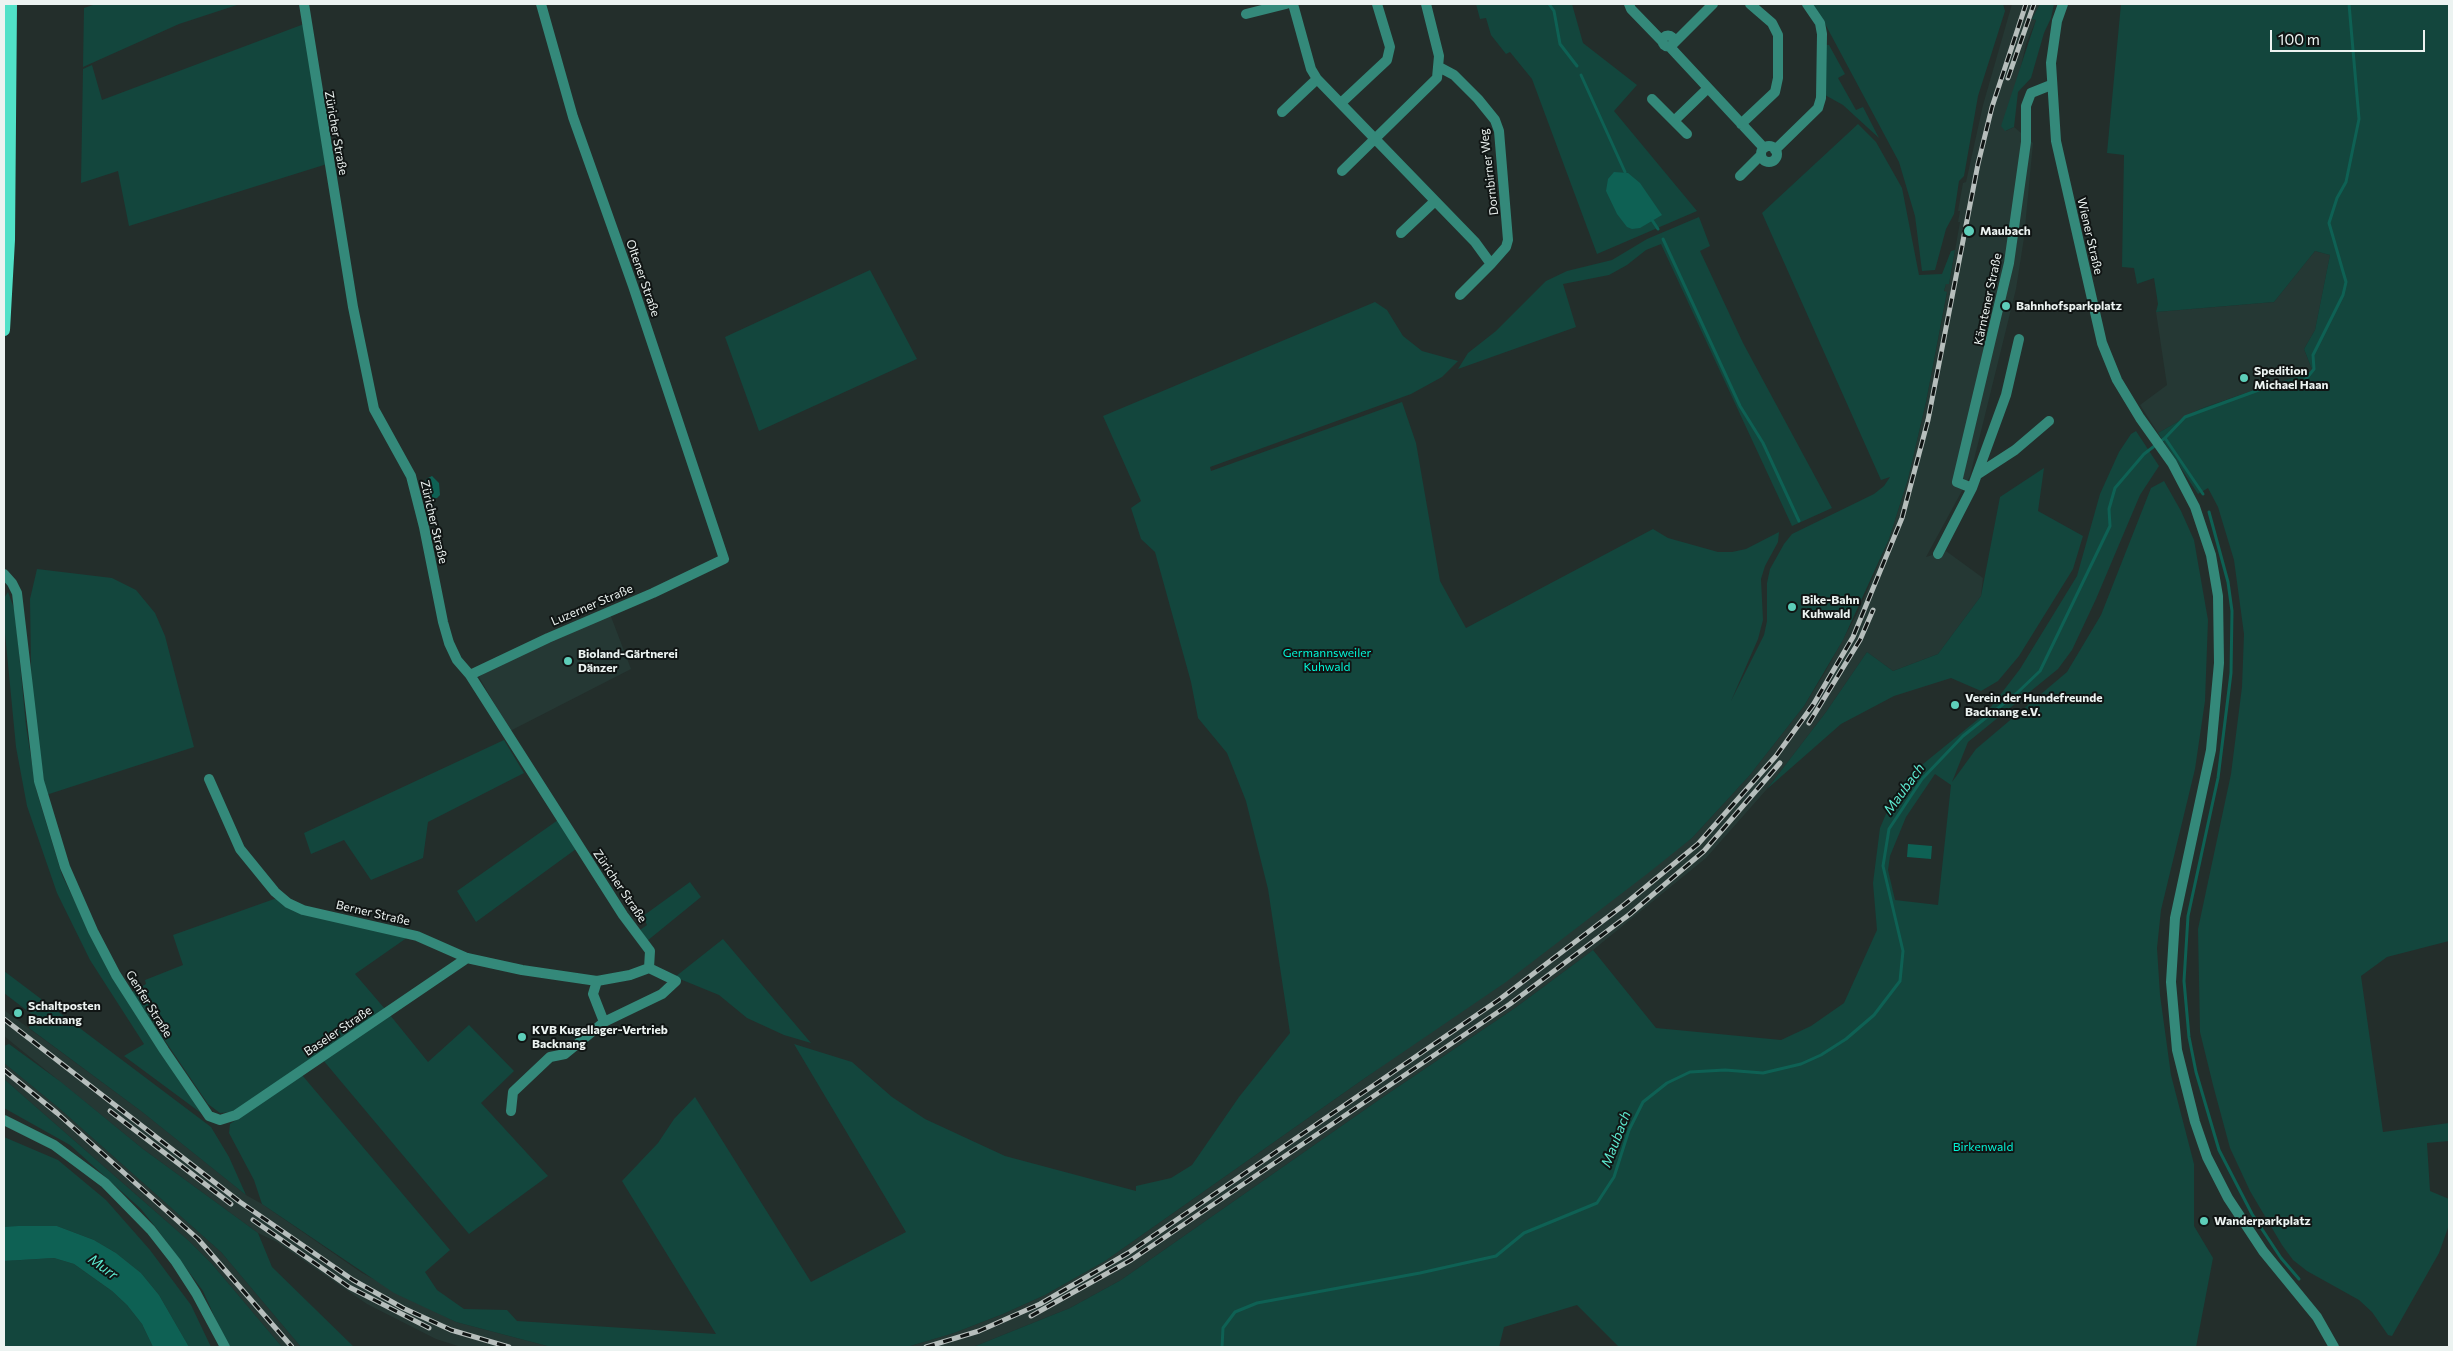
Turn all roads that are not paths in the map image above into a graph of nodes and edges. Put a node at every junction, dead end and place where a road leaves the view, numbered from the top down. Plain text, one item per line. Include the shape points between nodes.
1 (11, 4) edge
2 (304, 4) edge
3 (541, 4) edge
4 (1286, 4) edge
5 (1292, 4) edge
6 (1378, 4) edge
7 (1426, 4) edge
8 (1629, 4) edge
9 (1713, 4) edge
10 (1750, 4) edge
11 (1807, 4) edge
12 (2063, 4) edge
13 (1246, 14) dead end
14 (1668, 44) junction
15 (1439, 67) junction
16 (1316, 78) junction
17 (2051, 86) junction
18 (1707, 89) junction
19 (1652, 99) dead end
20 (1341, 103) junction
21 (1282, 112) dead end
22 (1674, 120) junction
23 (1741, 124) junction
24 (1686, 134) dead end
25 (1375, 140) junction
26 (1762, 152) junction
27 (1342, 171) dead end
28 (1740, 176) dead end
29 (1435, 201) junction
30 (1401, 234) dead end
31 (1491, 264) junction
32 (1460, 295) dead end
33 (4, 330) edge
34 (2018, 339) dead end
35 (2049, 421) dead end
36 (1978, 474) junction
37 (1972, 488) junction
38 (1938, 554) dead end
39 (724, 559) joint
40 (4, 574) edge
41 (470, 675) junction
42 (209, 780) dead end
43 (467, 958) junction
44 (649, 968) junction
45 (597, 980) junction
46 (604, 1022) junction
47 (511, 1111) dead end
48 (4, 1120) edge
49 (220, 1120) joint
50 (225, 1347) edge
51 (2334, 1347) edge

1 - 33 main road via 9,240
2 - 41 street, Züricher Straße via 353,307 374,409 411,476 443,622 457,660
3 - 39 street, Oltener Straße via 573,117 634,286
4 - 13 street
5 - 16 street
6 - 20 street via 1390,48 1386,60
7 - 15 street
8 - 14 street
9 - 14 street
10 - 23 street via 1772,23 1778,34 1778,63 1775,92
11 - 26 street via 1820,24 1822,34 1818,108 1776,150 1769,146
12 - 17 street, Wiener Straße via 2054,33
14 - 18 street
15 - 25 street via 1437,78 1430,87
15 - 31 street, Dornbirner Weg via 1454,75 1478,99 1496,120 1499,131 1508,234 1506,247
16 - 20 street
16 - 21 street
17 - 37 street, Kärntener Straße via 2031,93 2026,106 2026,142 2007,272 1957,482
17 - 51 street, Wiener Straße via 2056,141 2102,343 2117,380 2168,457 2195,506 2215,574 2220,619 2217,704 2211,750 2175,918 2171,982 2177,1050 2207,1157 2228,1198 2263,1252 2317,1318
18 - 22 street
18 - 23 street
19 - 22 street
20 - 25 street
22 - 24 street
23 - 26 street
25 - 27 street
25 - 29 street
26 - 28 street
29 - 30 street
29 - 31 street via 1475,242
31 - 32 street, Dornbirner Weg
34 - 36 street via 2006,395
35 - 36 street via 2015,450
36 - 37 street
37 - 38 street
39 - 41 street, Luzerner Straße
40 - 49 street, Genfer Straße via 17,593 21,615 38,781 73,889 137,1009 209,1116
41 - 44 street, Züricher Straße via 623,915 650,951
42 - 43 street, Berner Straße via 240,849 288,903 303,910 417,936
43 - 45 street, Berner Straße via 522,970
43 - 49 street, Baseler Straße via 236,1115
44 - 45 street, Berner Straße via 630,975
44 - 46 street via 676,981 662,994
45 - 46 street via 593,994
46 - 47 street via 565,1054 550,1057 513,1092
48 - 50 street via 54,1145 105,1183 176,1262

